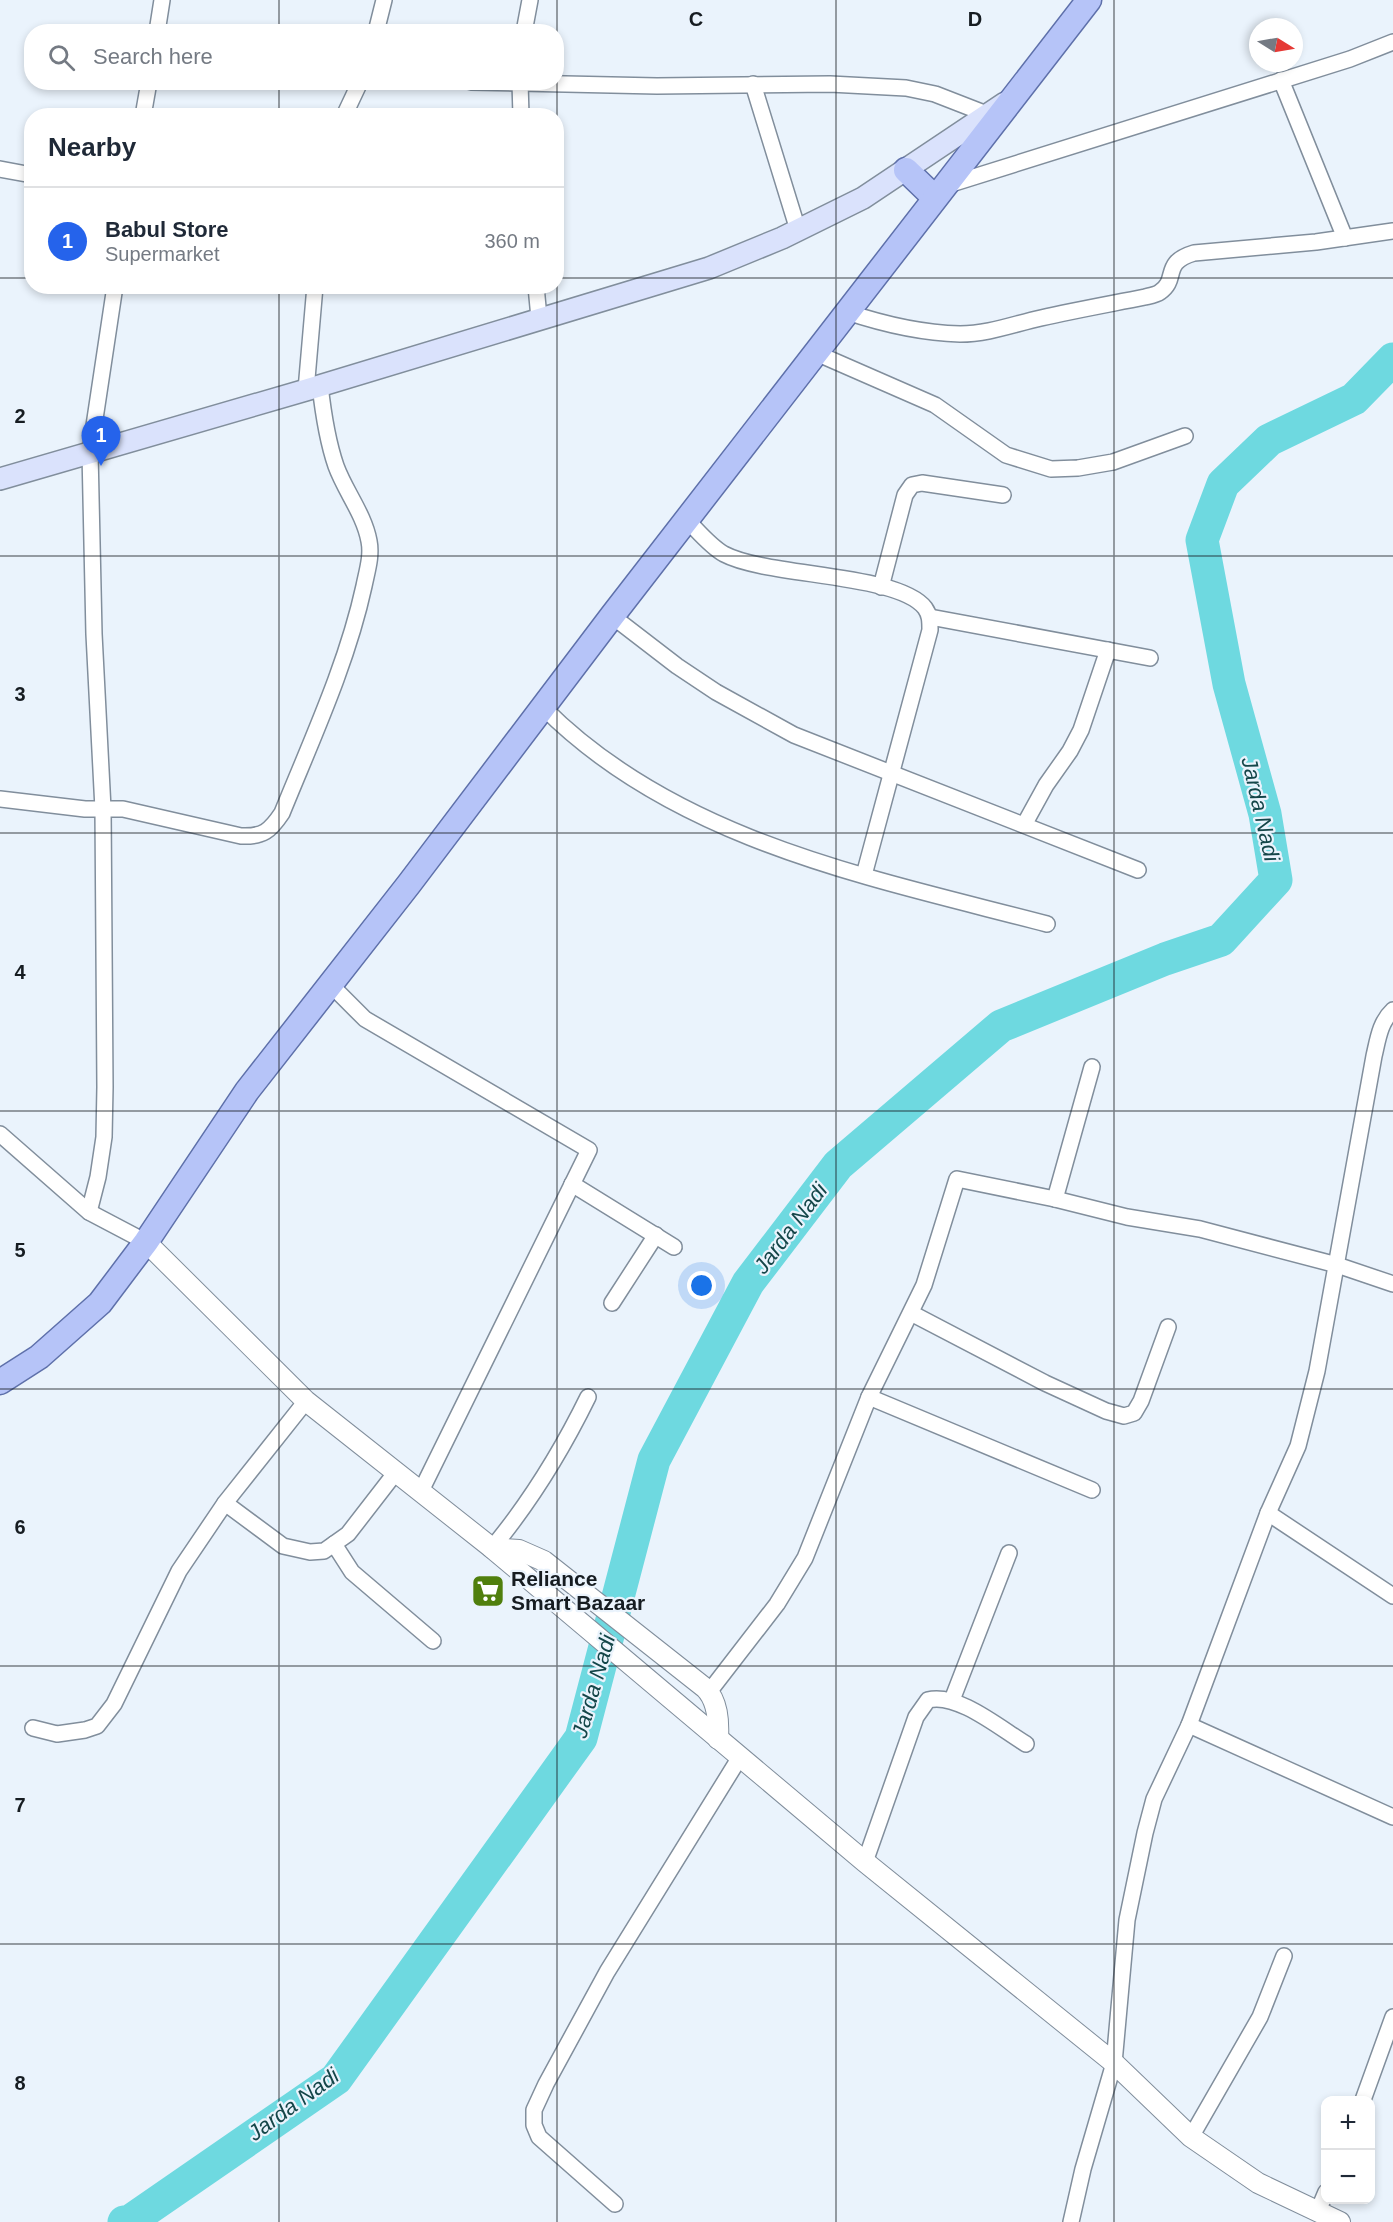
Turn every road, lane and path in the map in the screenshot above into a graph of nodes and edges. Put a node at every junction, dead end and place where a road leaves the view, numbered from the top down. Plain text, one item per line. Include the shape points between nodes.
1 (162, 0) edge
2 (384, 0) edge
3 (530, 0) edge
4 (1089, 0) edge
5 (158, 24) edge
6 (378, 24) edge
7 (526, 24) edge
8 (1393, 42) edge
9 (1281, 80) junction
10 (753, 84) junction
11 (564, 85) edge
12 (148, 90) edge
13 (356, 90) edge
14 (519, 90) edge
15 (1013, 97) junction
16 (144, 108) edge
17 (348, 108) edge
18 (520, 108) edge
19 (988, 115) junction
20 (0, 169) edge
21 (906, 170) junction
22 (24, 174) edge
23 (940, 192) junction
24 (798, 231) junction
25 (1393, 231) edge
26 (1345, 238) junction
27 (114, 294) edge
28 (315, 294) edge
29 (537, 294) edge
30 (847, 312) junction
31 (539, 318) junction
32 (816, 352) junction
33 (313, 387) junction
34 (1185, 436) dead end
35 (90, 452) junction
36 (0, 479) edge
37 (1003, 495) dead end
38 (687, 520) junction
39 (881, 587) junction
40 (612, 616) junction
41 (930, 618) junction
42 (1108, 650) junction
43 (1150, 658) dead end
44 (543, 707) junction
45 (891, 773) junction
46 (0, 799) edge
47 (103, 809) junction
48 (1024, 825) junction
49 (1138, 870) dead end
50 (864, 875) junction
51 (1047, 924) dead end
52 (330, 984) junction
53 (1393, 1010) edge
54 (1092, 1067) dead end
55 (0, 1134) edge
56 (572, 1184) junction
57 (1055, 1199) junction
58 (89, 1212) junction
59 (656, 1236) junction
60 (146, 1242) junction
61 (674, 1247) dead end
62 (1337, 1265) junction
63 (1393, 1284) edge
64 (612, 1303) dead end
65 (911, 1313) junction
66 (1168, 1327) dead end
67 (0, 1382) edge
68 (588, 1397) dead end
69 (869, 1397) junction
70 (306, 1401) junction
71 (396, 1472) junction
72 (1092, 1490) dead end
73 (421, 1491) junction
74 (225, 1503) junction
75 (1268, 1513) junction
76 (334, 1544) junction
77 (492, 1548) junction
78 (1009, 1553) dead end
79 (1393, 1596) edge
80 (433, 1641) dead end
81 (707, 1690) junction
82 (952, 1700) junction
83 (1189, 1725) junction
84 (33, 1728) dead end
85 (715, 1736) junction
86 (1026, 1744) dead end
87 (740, 1756) junction
88 (1393, 1817) edge
89 (865, 1862) junction
90 (1284, 1956) dead end
91 (1393, 2017) edge
92 (1114, 2063) junction
93 (1364, 2096) edge
94 (1191, 2137) junction
95 (615, 2204) dead end
96 (1321, 2204) edge
97 (1318, 2211) junction
98 (1071, 2222) edge
99 (1340, 2222) edge

1 - 5 street
2 - 6 street
3 - 7 street
4 - 15 main road
8 - 9 street
9 - 23 street
9 - 26 street
10 - 11 street
10 - 19 street via 906,88 935,94
10 - 24 street
12 - 16 street
13 - 17 street
14 - 18 street
15 - 19 main road
15 - 23 main road
19 - 21 main road
20 - 22 street
21 - 23 main road
21 - 24 main road via 863,198
23 - 30 main road
24 - 31 main road via 709,268
25 - 26 street
26 - 30 street via 1194,253 1175,262 1159,293 994,331 960,334 918,330 882,324
27 - 35 street
28 - 33 street
29 - 31 street
30 - 32 main road
31 - 33 main road
32 - 34 street via 935,405 1006,455 1051,469 1113,462
32 - 38 main road
33 - 35 main road
33 - 47 street via 336,465 369,539 370,553 351,636 282,813 273,826 255,837 123,809
35 - 36 main road
35 - 47 street
37 - 39 street via 922,483 912,485 905,495
38 - 39 street via 723,553 748,563
38 - 40 main road
39 - 41 street via 910,596
40 - 44 main road
40 - 45 street via 678,666 752,713 823,747
41 - 42 street
41 - 45 street
42 - 43 street
42 - 48 street via 1081,730
44 - 50 street via 564,728 634,779 694,813 766,844
44 - 52 main road
45 - 48 street
45 - 50 street
46 - 47 street
47 - 58 street via 104,1137
48 - 49 street
50 - 51 street
52 - 56 street via 365,1019 589,1150
52 - 60 main road via 247,1091
53 - 62 street via 1381,1029 1374,1056
54 - 57 street
55 - 58 street
56 - 59 street
56 - 73 street
57 - 62 street via 1127,1217 1200,1229
57 - 65 street via 957,1179 928,1274
58 - 60 street
59 - 61 street
59 - 64 street
60 - 67 main road via 92,1310 39,1357
60 - 70 street
62 - 63 street
62 - 75 street via 1298,1446
65 - 66 street via 1045,1383 1124,1416 1134,1413 1141,1401
65 - 69 street
68 - 77 street via 554,1463
69 - 72 street
69 - 81 street via 792,1582
70 - 71 street
70 - 74 street
71 - 73 street
71 - 76 street via 348,1534
73 - 77 street
74 - 76 street via 283,1546 310,1552 324,1551
74 - 84 street via 179,1571 114,1704 97,1726 57,1734
75 - 79 street
75 - 83 street
76 - 80 street via 352,1572
77 - 81 street via 529,1553 556,1569
77 - 85 street
78 - 82 street
81 - 85 street via 718,1718
82 - 86 street
82 - 89 street via 928,1700 916,1717
83 - 88 street
83 - 92 street via 1154,1799 1136,1869 1122,1959
85 - 87 street
87 - 89 street
87 - 95 street via 607,1972 534,2110 539,2137
89 - 92 street
90 - 94 street via 1260,2016
91 - 93 street
92 - 94 street
92 - 98 street
94 - 97 street via 1258,2183
96 - 97 street
97 - 99 street

